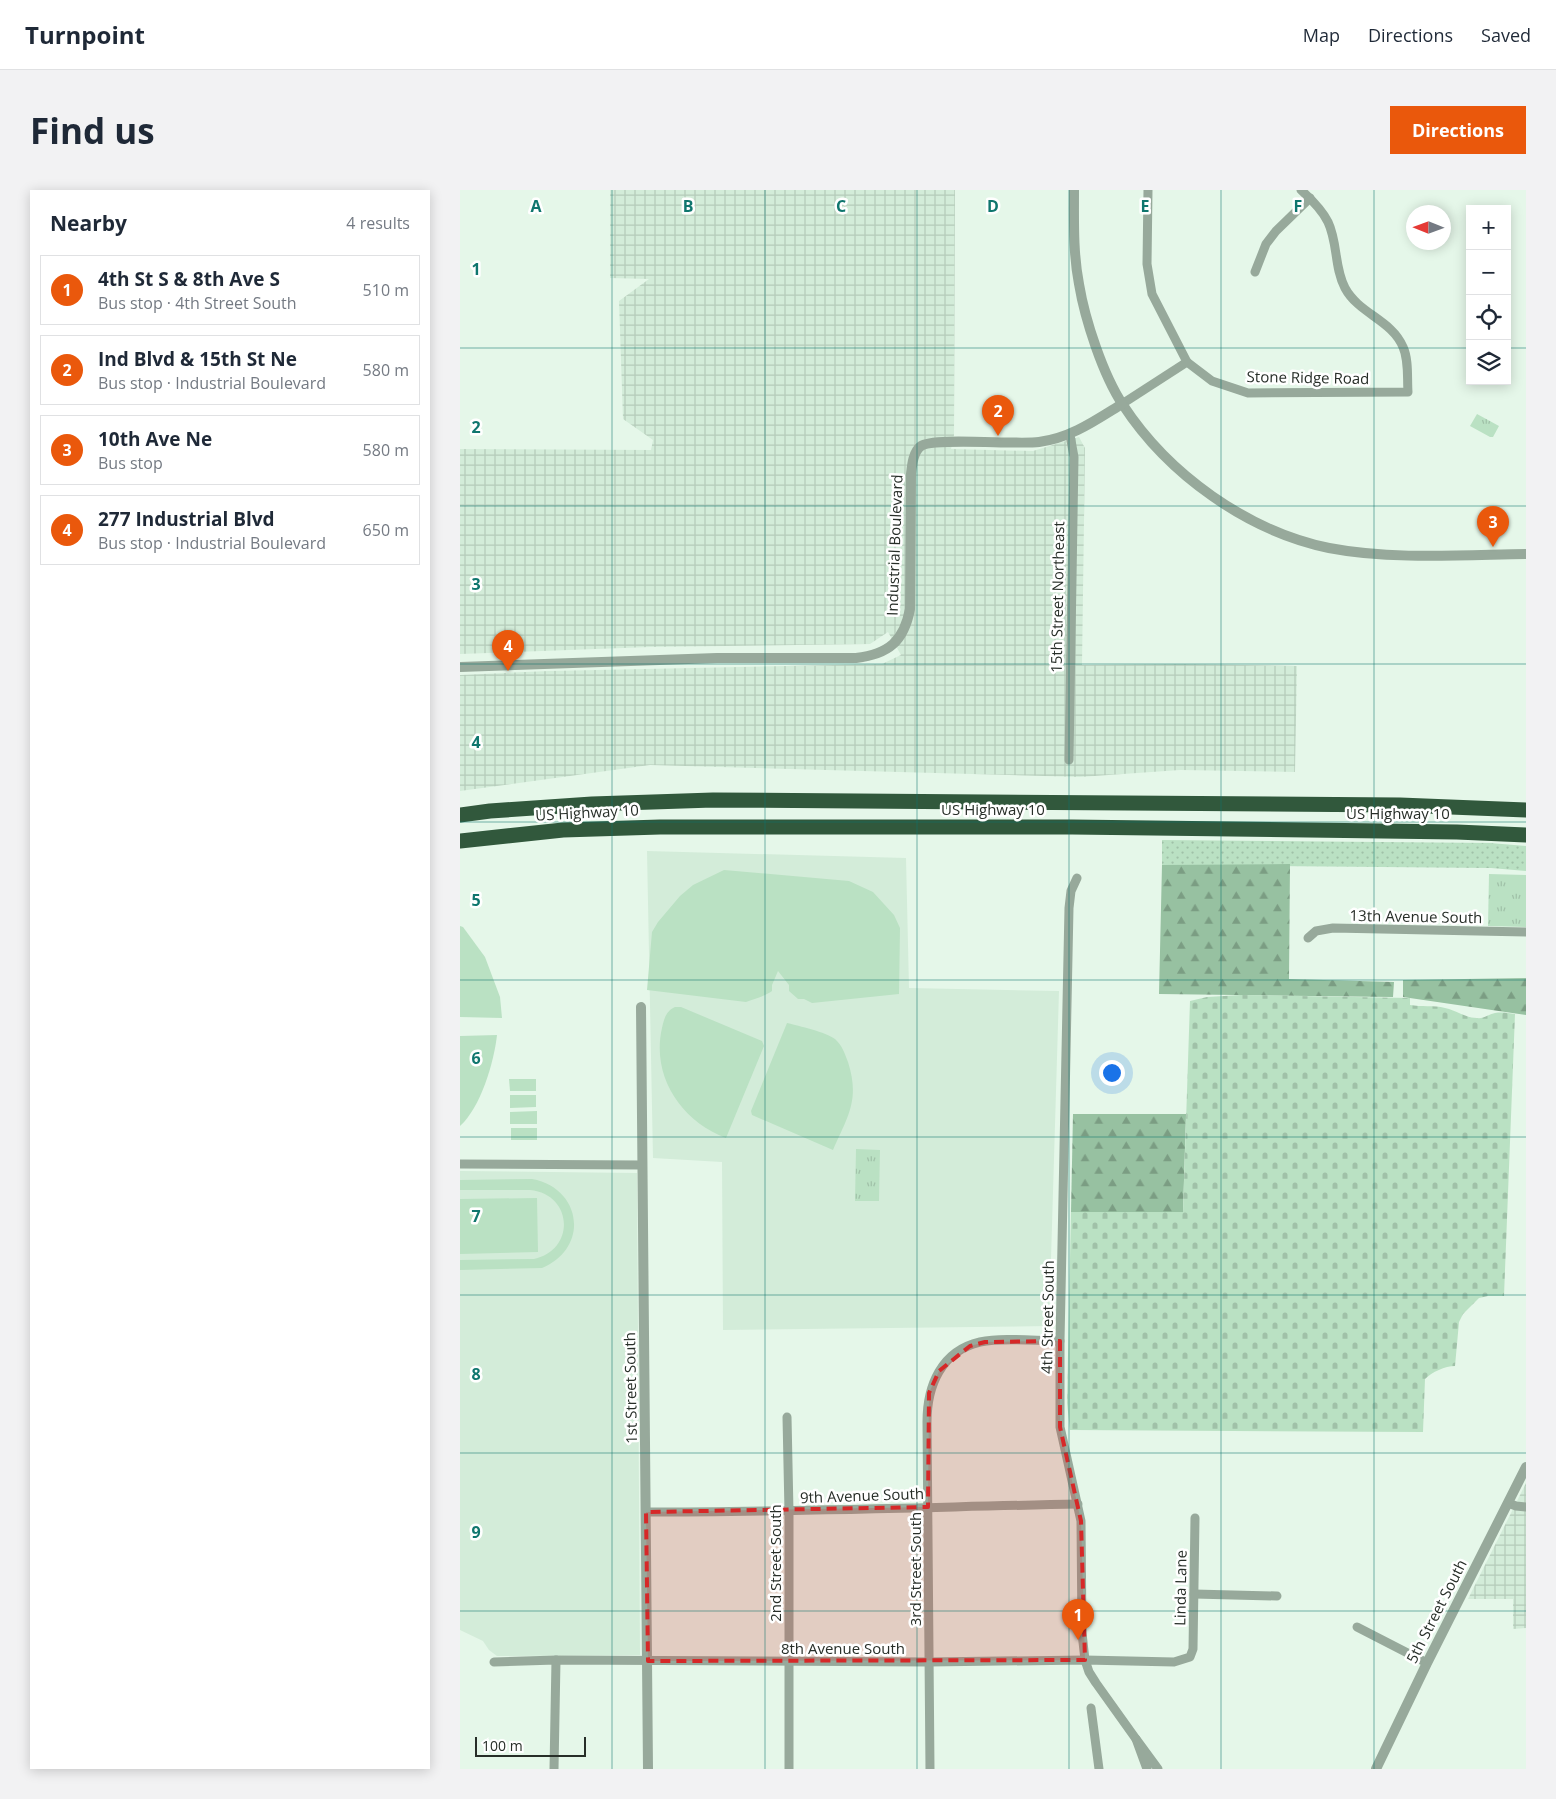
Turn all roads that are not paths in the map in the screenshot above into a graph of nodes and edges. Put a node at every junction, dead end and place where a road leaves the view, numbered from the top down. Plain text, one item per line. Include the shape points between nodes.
1 (1074, 190) edge
2 (1148, 190) edge
3 (1301, 190) edge
4 (1310, 198) junction
5 (1255, 272) dead end
6 (1187, 362) junction
7 (1122, 404) junction
8 (1070, 435) junction
9 (1526, 554) edge
10 (460, 667) edge
11 (1070, 760) dead end
12 (1526, 810) edge
13 (460, 815) edge
14 (1526, 835) edge
15 (460, 841) edge
16 (1077, 878) dead end
17 (1526, 932) edge
18 (1308, 938) dead end
19 (641, 1007) dead end
20 (460, 1164) edge
21 (642, 1165) junction
22 (1060, 1341) junction
23 (787, 1417) dead end
24 (1526, 1467) edge
25 (1508, 1503) junction
26 (1078, 1504) junction
27 (928, 1507) junction
28 (1526, 1507) edge
29 (646, 1512) junction
30 (789, 1512) junction
31 (1195, 1518) dead end
32 (1194, 1594) junction
33 (1277, 1596) dead end
34 (1357, 1627) dead end
35 (1190, 1657) joint
36 (556, 1660) junction
37 (1085, 1660) junction
38 (648, 1661) junction
39 (789, 1661) junction
40 (494, 1662) dead end
41 (929, 1662) junction
42 (1427, 1663) junction
43 (1091, 1708) dead end
44 (1136, 1739) junction
45 (554, 1769) edge
46 (648, 1769) edge
47 (789, 1769) edge
48 (930, 1769) edge
49 (1099, 1769) edge
50 (1147, 1769) edge
51 (1158, 1769) edge
52 (1376, 1769) edge

1 - 7 street via 1078,284 1085,315
2 - 6 street, Stone Ridge Road via 1147,264 1152,294
3 - 4 street
4 - 5 street via 1266,244
4 - 6 street, Stone Ridge Road via 1328,221 1338,271 1345,288 1354,302 1396,335 1404,348 1408,392 1248,392 1212,381
6 - 7 street, Industrial Boulevard
7 - 8 street, Industrial Boulevard
7 - 9 street via 1160,452 1200,487 1223,504 1289,536 1354,552
8 - 10 street, Industrial Boulevard via 1040,442 938,442 921,446 916,452 911,474 909,615 901,636 882,652 856,658 717,658
8 - 11 street, 15th Street Northeast via 1074,457
12 - 13 highway, US Highway 10 via 1390,805 690,800 518,808
14 - 15 highway, US Highway 10 via 1072,826 660,826 563,830
16 - 22 street, 4th Street South via 1068,908
17 - 18 street, 13th Avenue South via 1333,928 1316,932
19 - 21 street, 1st Street South
20 - 21 street
21 - 29 street, 1st Street South
22 - 26 street, 4th Street South via 1060,1427
22 - 27 street, 3rd Street South via 978,1343 960,1350 939,1371 927,1407
23 - 30 street, 2nd Street South
24 - 25 street, 5th Street South
25 - 28 street
25 - 42 street, 5th Street South
26 - 27 street, 9th Avenue South
26 - 37 street, 4th Street South via 1083,1548 1082,1634
27 - 30 street, 9th Avenue South
27 - 41 street, 3rd Street South
29 - 30 street, 9th Avenue South
29 - 38 street, 1st Street South
30 - 39 street, 2nd Street South
31 - 32 street, Linda Lane
32 - 33 street
32 - 35 street, Linda Lane
34 - 42 street
35 - 37 street, 8th Avenue South via 1174,1662
36 - 38 street, 8th Avenue South
36 - 40 street, 8th Avenue South
36 - 45 street
37 - 41 street, 8th Avenue South
37 - 44 street, 4th Street South via 1096,1683
38 - 39 street, 8th Avenue South
38 - 46 street, 1st Street South
39 - 41 street, 8th Avenue South
39 - 47 street, 2nd Street South
41 - 48 street, 3rd Street South
42 - 52 street, 5th Street South
43 - 49 street
44 - 50 street, 4th Street South
44 - 51 street, 4th Street South

